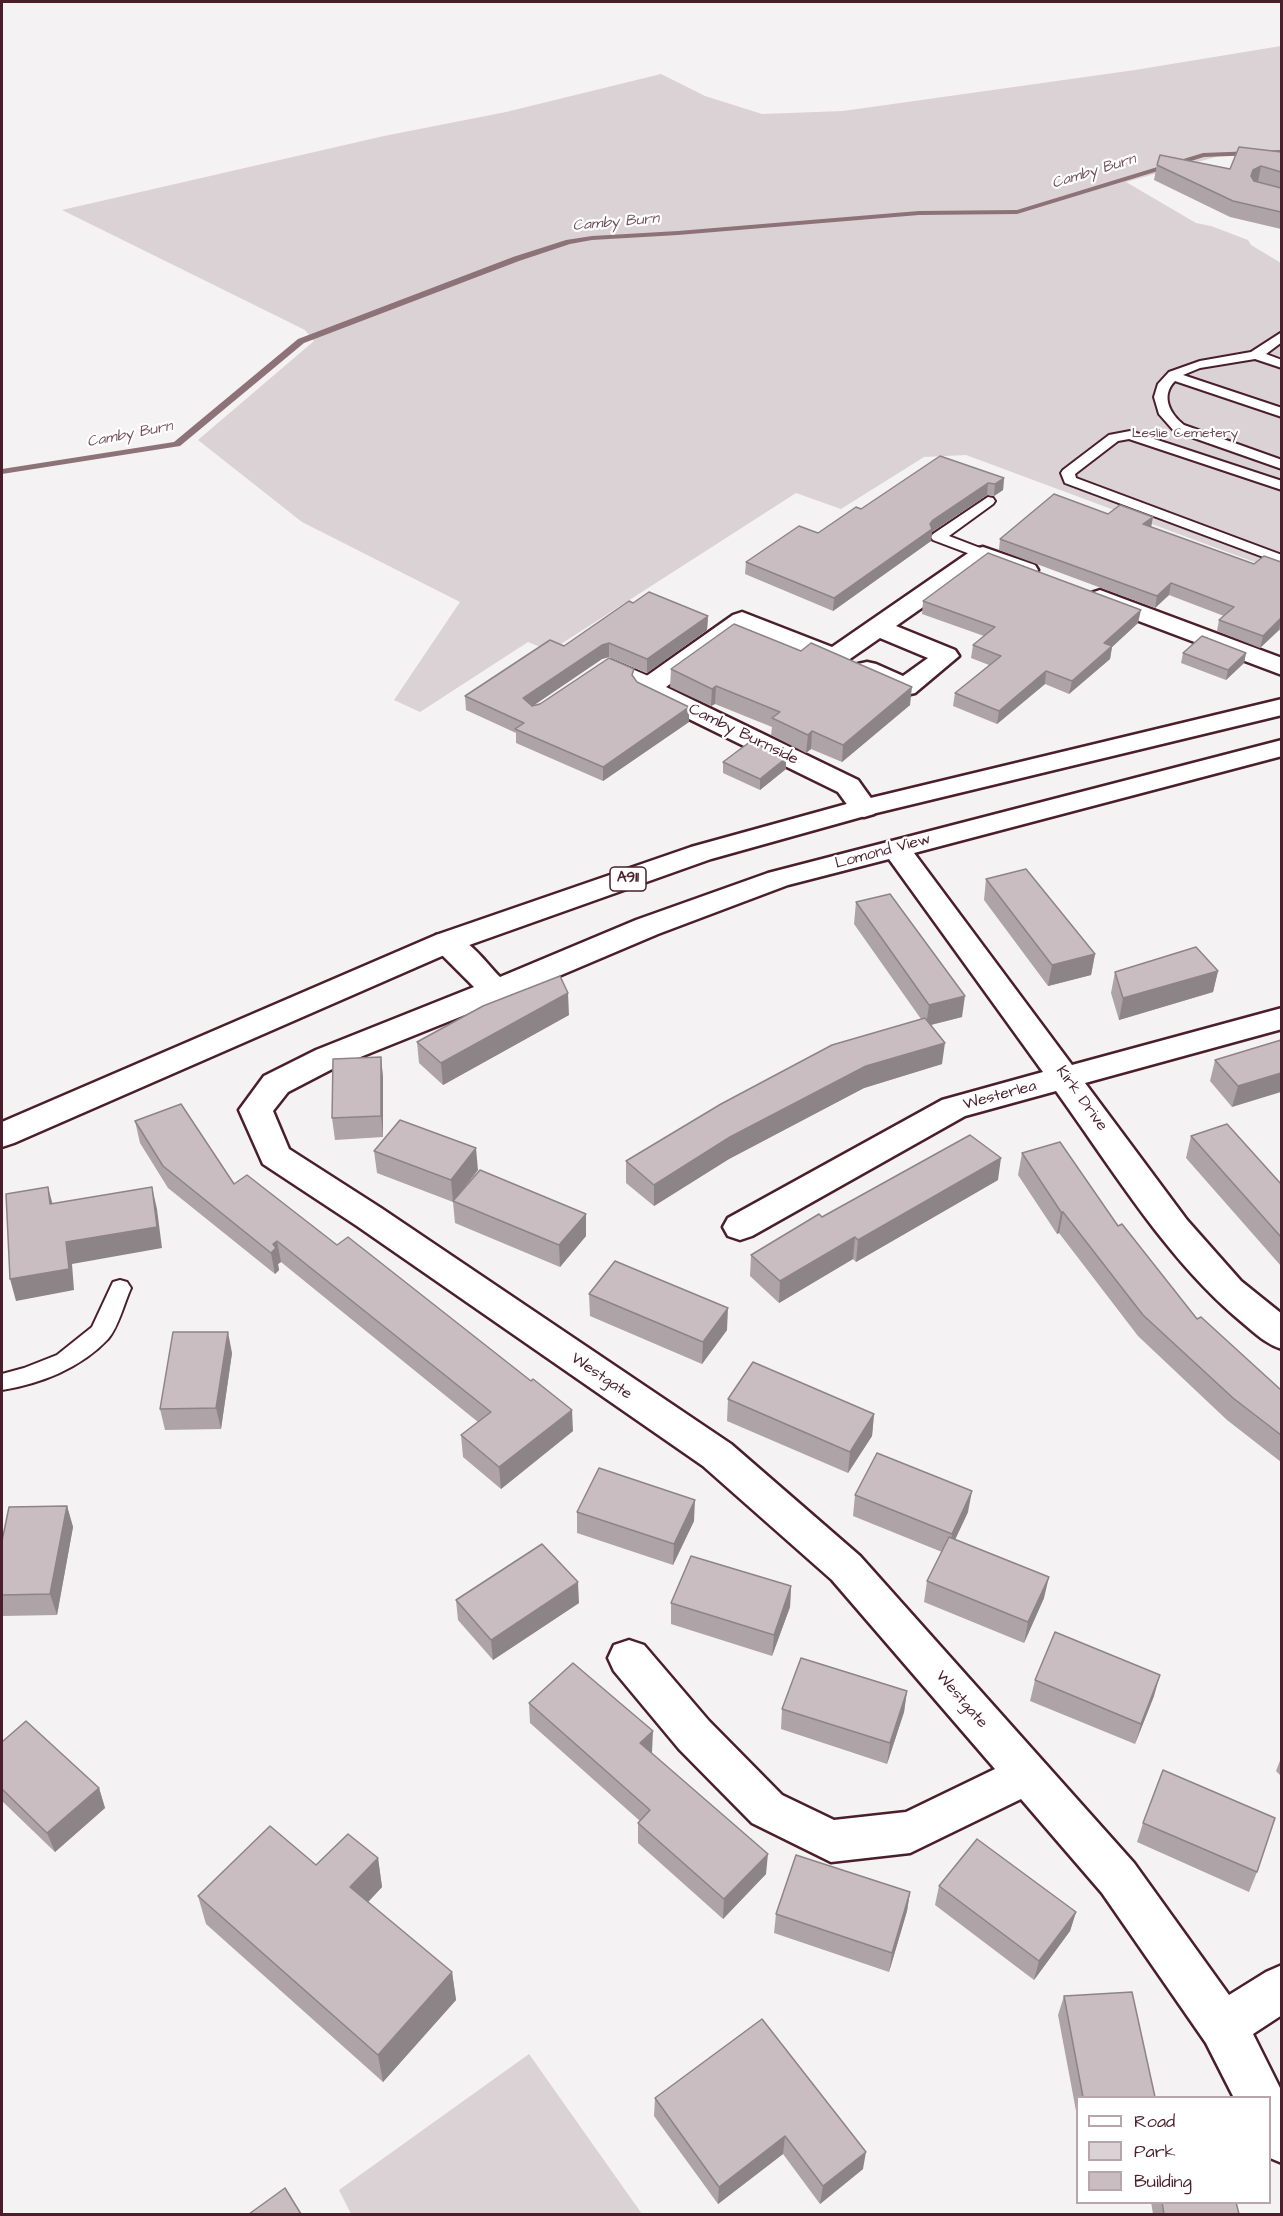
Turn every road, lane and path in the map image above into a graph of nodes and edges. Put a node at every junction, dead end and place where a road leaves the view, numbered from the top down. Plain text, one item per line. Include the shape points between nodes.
1 (1281, 336) edge
2 (1255, 355) junction
3 (1281, 364) edge
4 (1174, 376) junction
5 (1281, 413) edge
6 (1169, 420) junction
7 (1136, 436) junction
8 (1281, 465) edge
9 (1281, 486) edge
10 (988, 501) dead end
11 (983, 554) junction
12 (1281, 561) edge
13 (1049, 579) edge
14 (1081, 591) edge
15 (879, 628) junction
16 (835, 657) junction
17 (1281, 667) edge
18 (598, 670) edge
19 (654, 684) junction
20 (1281, 707) edge
21 (1281, 748) edge
22 (864, 808) junction
23 (896, 849) junction
24 (447, 942) junction
25 (496, 991) junction
26 (1281, 1018) edge
27 (376, 1039) joint
28 (1065, 1078) junction
29 (2, 1135) edge
30 (740, 1227) dead end
31 (120, 1288) dead end
32 (1281, 1335) edge
33 (2, 1382) edge
34 (629, 1658) dead end
35 (1026, 1775) junction
36 (1281, 1988) edge
37 (1223, 2026) junction
38 (1259, 2096) edge
39 (1271, 2120) edge
40 (1281, 2139) edge

1 - 2 lane
2 - 3 lane
2 - 4 lane via 1194,365
4 - 5 lane
4 - 6 lane via 1161,394 1163,411
6 - 7 lane
6 - 8 lane via 1191,434
7 - 9 lane
7 - 12 lane via 1114,438 1070,470 1068,477 1075,483
10 - 11 lane via 939,537
11 - 13 street
11 - 15 street
14 - 17 street
15 - 16 street
15 - 16 street via 946,656 906,687
16 - 19 street via 742,620
18 - 19 lane via 608,664
19 - 22 street, Camby Burnside via 647,688 848,786
20 - 22 street, A911
21 - 23 street, Lomond View
22 - 24 street, A911 via 701,853
23 - 25 street, Lomond View via 778,879 647,927
23 - 28 street, Kirk Drive
24 - 25 street
24 - 29 street, A911
25 - 27 street, Lomond View
26 - 28 street, Westerlea
27 - 35 street, Westgate via 276,1084 256,1110 274,1156 717,1455 846,1568
28 - 30 street, Westerlea via 954,1108
28 - 32 street, Kirk Drive via 1175,1229 1228,1291
31 - 33 lane via 101,1332 65,1361
34 - 35 street via 694,1735 767,1809 831,1841 910,1832
35 - 37 street, Westgate via 1119,1878
36 - 37 street
37 - 38 street, Westgate
39 - 40 street

